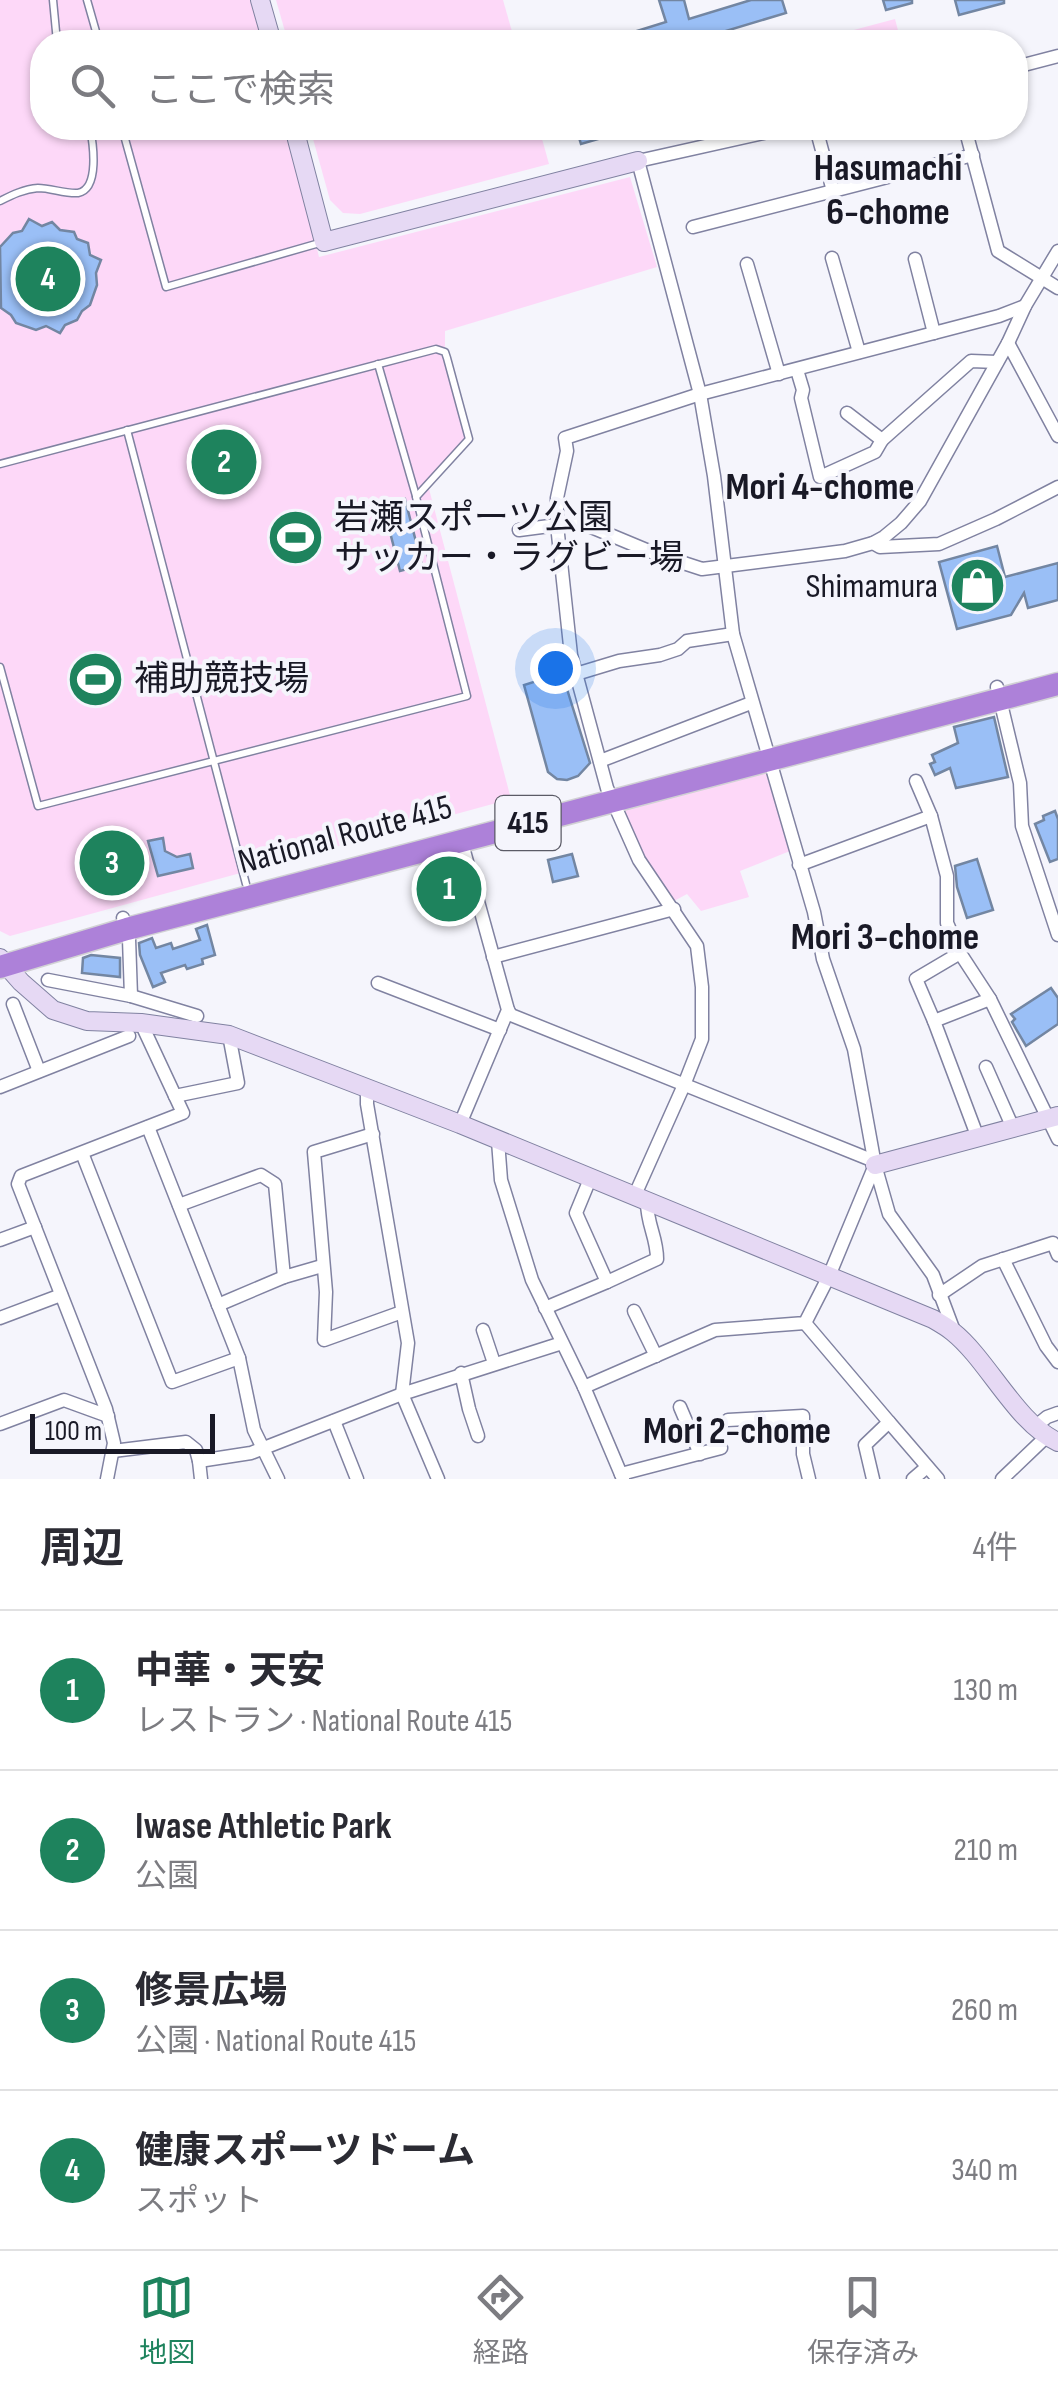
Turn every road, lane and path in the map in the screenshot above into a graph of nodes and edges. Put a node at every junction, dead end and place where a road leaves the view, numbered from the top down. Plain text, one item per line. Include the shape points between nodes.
1 (53, 0) edge
2 (86, 0) edge
3 (260, 0) edge
4 (55, 30) edge
5 (95, 30) edge
6 (269, 30) edge
7 (1058, 56) edge
8 (1028, 65) edge
9 (91, 140) edge
10 (125, 140) edge
11 (297, 140) edge
12 (730, 140) edge
13 (819, 140) edge
14 (969, 140) edge
15 (973, 155) junction
16 (638, 160) junction
17 (833, 191) junction
18 (0, 202) edge
19 (693, 227) dead end
20 (324, 242) junction
21 (1058, 251) edge
22 (832, 258) dead end
23 (915, 259) dead end
24 (747, 264) dead end
25 (1043, 277) junction
26 (1058, 288) edge
27 (1025, 306) junction
28 (934, 333) junction
29 (1008, 344) junction
30 (859, 352) junction
31 (996, 362) junction
32 (378, 364) junction
33 (797, 370) junction
34 (778, 374) junction
35 (700, 394) junction
36 (847, 413) dead end
37 (127, 430) junction
38 (1058, 436) edge
39 (882, 440) junction
40 (0, 464) edge
41 (1058, 487) edge
42 (416, 497) junction
43 (557, 525) junction
44 (519, 530) dead end
45 (873, 543) junction
46 (724, 567) junction
47 (733, 634) junction
48 (0, 668) edge
49 (1058, 670) edge
50 (576, 674) junction
51 (1058, 684) edge
52 (999, 693) junction
53 (752, 703) junction
54 (766, 754) junction
55 (600, 761) junction
56 (213, 763) junction
57 (916, 782) dead end
58 (610, 795) junction
59 (931, 816) junction
60 (460, 840) junction
61 (799, 865) junction
62 (246, 884) junction
63 (674, 909) junction
64 (125, 923) junction
65 (1058, 936) edge
66 (960, 953) junction
67 (493, 957) junction
68 (2, 960) edge
69 (48, 980) dead end
70 (378, 984) dead end
71 (131, 996) junction
72 (990, 999) junction
73 (13, 1004) dead end
74 (508, 1010) junction
75 (197, 1016) dead end
76 (934, 1021) junction
77 (107, 1022) junction
78 (135, 1030) junction
79 (500, 1030) junction
80 (230, 1034) junction
81 (107, 1045) junction
82 (986, 1067) dead end
83 (39, 1071) junction
84 (684, 1085) junction
85 (0, 1087) edge
86 (367, 1088) junction
87 (174, 1096) junction
88 (1053, 1118) edge
89 (460, 1124) junction
90 (148, 1127) junction
91 (1013, 1128) junction
92 (373, 1134) junction
93 (978, 1138) junction
94 (1058, 1139) edge
95 (498, 1141) junction
96 (82, 1153) junction
97 (875, 1165) junction
98 (590, 1178) junction
99 (640, 1199) junction
100 (179, 1205) junction
101 (34, 1227) junction
102 (0, 1240) edge
103 (1056, 1247) edge
104 (1003, 1259) junction
105 (322, 1266) junction
106 (829, 1276) junction
107 (284, 1278) junction
108 (606, 1282) junction
109 (61, 1294) junction
110 (940, 1295) junction
111 (218, 1305) junction
112 (545, 1308) junction
113 (634, 1310) dead end
114 (402, 1312) junction
115 (0, 1318) edge
116 (805, 1323) junction
117 (483, 1330) dead end
118 (955, 1333) junction
119 (562, 1343) junction
120 (656, 1356) junction
121 (239, 1358) junction
122 (1058, 1362) edge
123 (494, 1364) junction
124 (461, 1374) junction
125 (584, 1387) junction
126 (402, 1394) junction
127 (680, 1407) dead end
128 (1058, 1412) edge
129 (108, 1416) junction
130 (728, 1420) dead end
131 (334, 1421) junction
132 (889, 1422) junction
133 (0, 1424) edge
134 (1047, 1435) edge
135 (478, 1436) dead end
136 (264, 1448) junction
137 (722, 1448) dead end
138 (112, 1451) junction
139 (700, 1454) junction
140 (198, 1461) junction
141 (926, 1467) junction
142 (622, 1477) edge
143 (107, 1479) edge
144 (201, 1479) edge
145 (278, 1479) edge
146 (357, 1479) edge
147 (438, 1479) edge
148 (809, 1479) edge
149 (872, 1479) edge
150 (913, 1479) edge
151 (938, 1479) edge
152 (1002, 1479) edge

1 - 4 lane
2 - 5 lane
3 - 6 street
7 - 8 street
9 - 18 lane via 93,168 84,191 37,188
10 - 20 lane via 166,288
11 - 20 street
12 - 16 street
13 - 17 street
14 - 15 street
15 - 17 street
15 - 25 street via 998,251
16 - 20 street
16 - 35 street
17 - 19 street
21 - 25 street
22 - 30 street
23 - 28 street
24 - 34 street
25 - 26 street
25 - 27 street
27 - 28 street
27 - 29 street
28 - 30 street
29 - 31 street
29 - 38 street
30 - 33 street
31 - 39 street via 971,361
31 - 45 street via 920,501
32 - 37 lane
32 - 42 lane
32 - 42 lane via 436,349 447,358 470,440
33 - 34 street
33 - 39 street via 820,477 875,452
34 - 35 street
35 - 43 street via 564,438
35 - 46 street
36 - 39 street
37 - 40 lane
37 - 56 lane
41 - 45 street via 940,544
42 - 56 lane via 467,696
43 - 44 street
43 - 46 street via 584,524 702,569
43 - 50 street
45 - 46 street
46 - 47 street
47 - 50 street
47 - 53 street
48 - 56 lane via 38,806
49 - 52 highway, National Route 415 / 415
50 - 55 street
51 - 52 highway, National Route 415 / 415
52 - 54 highway, National Route 415 / 415
52 - 65 street via 1020,783 1022,826
53 - 54 street
53 - 55 street
54 - 58 highway, National Route 415 / 415
54 - 61 street
55 - 58 street
56 - 62 lane
57 - 59 street
58 - 60 highway, National Route 415 / 415
58 - 62 highway, National Route 415 / 415
58 - 63 street via 639,860
59 - 61 street
59 - 66 street via 948,876 948,923
60 - 64 highway, National Route 415 / 415
60 - 67 street
61 - 97 street via 854,1050
62 - 64 highway, National Route 415 / 415
63 - 67 street
63 - 84 street via 698,946 702,987 702,1039
64 - 68 highway, National Route 415 / 415
64 - 71 street
66 - 72 street
66 - 76 street via 916,980
67 - 74 street
68 - 77 street via 53,1010
69 - 71 street
70 - 79 street
71 - 75 street
72 - 76 street
72 - 88 street
73 - 83 street
74 - 79 street
74 - 84 street
76 - 93 street
77 - 78 street
77 - 81 street
78 - 80 street
78 - 81 street
78 - 87 street
79 - 89 street
80 - 86 street
80 - 87 street via 238,1083
81 - 83 street
82 - 91 street
83 - 85 street
84 - 97 street
84 - 99 street
86 - 89 street
86 - 92 street
87 - 90 street via 183,1113
88 - 91 street
88 - 94 street
89 - 95 street
90 - 96 street
90 - 100 street
91 - 93 street
92 - 105 street via 314,1152
92 - 114 street
93 - 97 street
95 - 98 street
95 - 112 street via 501,1180
96 - 101 street via 22,1176 18,1184
96 - 121 street via 172,1382
97 - 106 street
97 - 110 street via 889,1214
98 - 99 street
98 - 108 street via 576,1213
99 - 106 street
99 - 108 street via 656,1259
100 - 107 street via 261,1175 275,1184
100 - 111 street
101 - 102 street
101 - 109 street
103 - 104 street
104 - 110 street
104 - 122 street
105 - 107 street
105 - 114 street via 324,1340
106 - 116 street
106 - 118 street
107 - 111 street
108 - 112 street
109 - 115 street
109 - 129 street
110 - 118 street
111 - 121 street
112 - 119 street
113 - 120 street
114 - 126 street via 408,1343
116 - 120 street via 715,1330
116 - 132 street
117 - 123 street
118 - 134 street
119 - 123 street
119 - 125 street
120 - 125 street
121 - 136 street
123 - 124 street
124 - 126 street
124 - 135 street
125 - 142 street
126 - 131 street
126 - 147 street
127 - 139 street
128 - 134 street via 1047,1417
129 - 133 street via 64,1400
129 - 138 street
130 - 148 street via 803,1416
131 - 136 street
131 - 146 street
132 - 141 street
132 - 149 street via 865,1445
134 - 152 street
136 - 140 street
136 - 145 street
137 - 139 street
138 - 140 street via 186,1442
138 - 143 street
139 - 142 street
140 - 144 street
141 - 150 street
141 - 151 street

